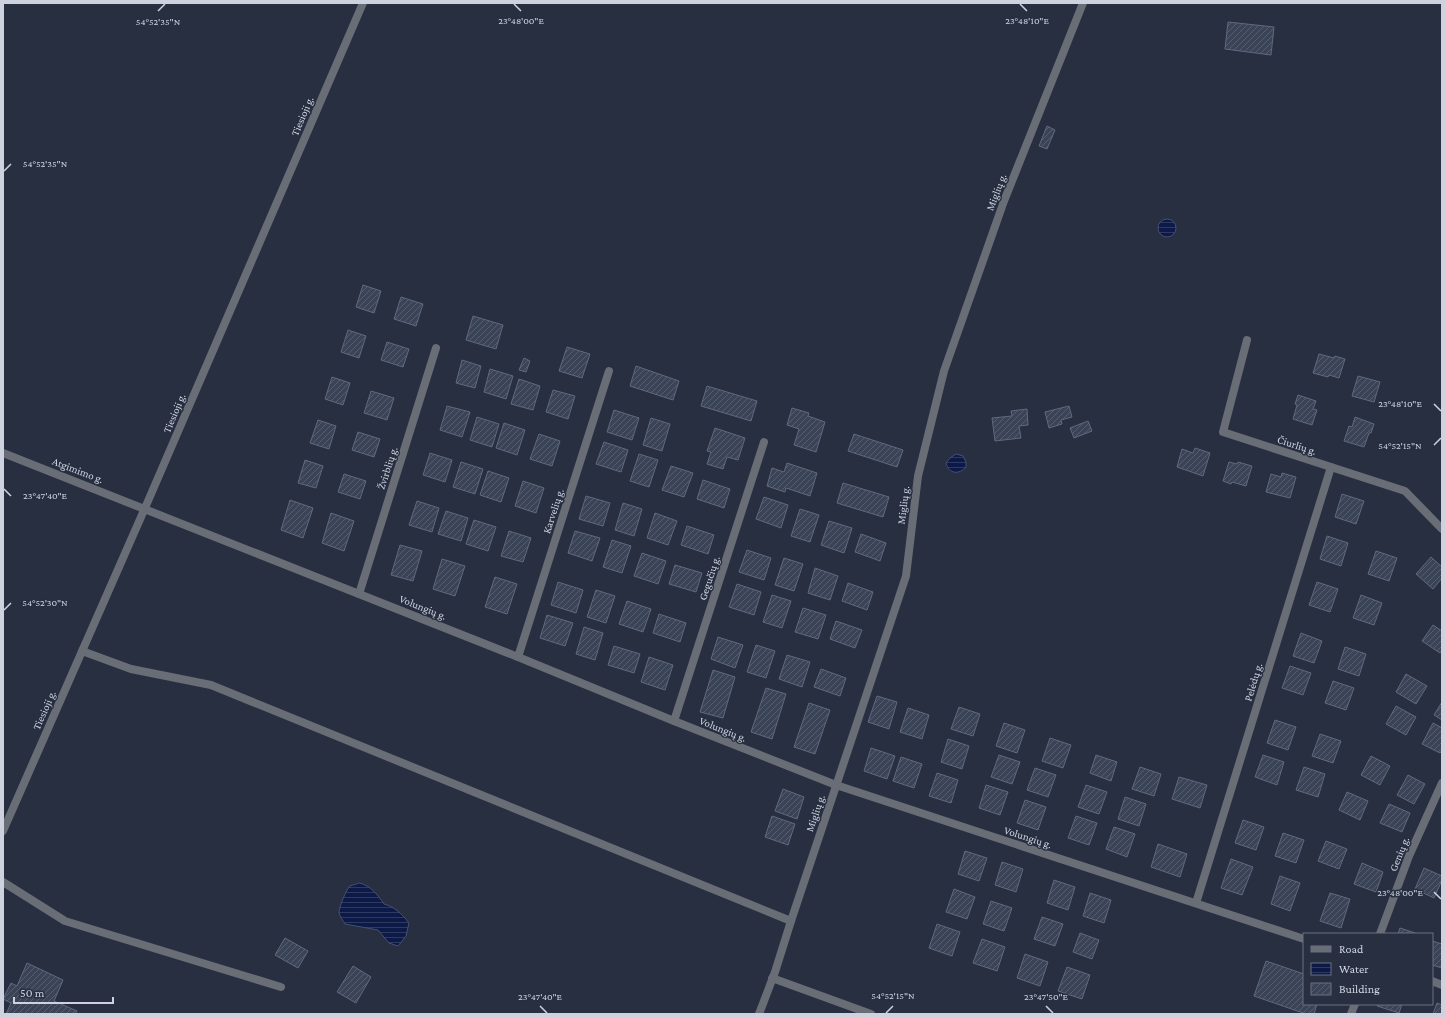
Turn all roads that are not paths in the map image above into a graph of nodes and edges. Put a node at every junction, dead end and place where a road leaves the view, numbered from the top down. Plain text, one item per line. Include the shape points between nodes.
1 (363, 3) edge
2 (1083, 3) edge
3 (1247, 340) dead end
4 (436, 348) dead end
5 (609, 371) dead end
6 (764, 442) dead end
7 (3, 453) edge
8 (1332, 468) junction
9 (145, 508) junction
10 (1442, 529) edge
11 (359, 594) junction
12 (82, 651) junction
13 (518, 657) junction
14 (674, 721) junction
15 (1442, 783) edge
16 (836, 785) junction
17 (3, 831) edge
18 (3, 882) edge
19 (1196, 903) junction
20 (790, 921) junction
21 (1380, 933) edge
22 (1303, 939) edge
23 (772, 978) junction
24 (281, 987) dead end
25 (759, 1014) edge
26 (871, 1014) edge

1 - 9 street, Tiesioji g.
2 - 16 street, Miglių g. via 1004,200 944,371 918,476 906,576
3 - 8 street, Čiurlių g. via 1223,432
4 - 11 street, Žvirblių g.
5 - 13 street, Karvelių g.
6 - 14 street, Gegučių g.
7 - 9 street, Atgimimo g.
8 - 10 street, Čiurlių g. via 1405,491
8 - 19 street, Pelėdų g.
9 - 11 street, Volungių g.
9 - 12 street, Tiesioji g.
11 - 13 street, Volungių g.
12 - 17 street, Tiesioji g.
12 - 20 street via 131,668 212,685
13 - 14 street, Volungių g.
14 - 16 street, Volungių g.
15 - 21 street, Genių g. via 1409,856
16 - 19 street, Volungių g.
16 - 20 street, Miglių g.
18 - 24 street via 65,921
19 - 22 street, Volungių g.
20 - 23 street, Miglių g.
23 - 25 street, Miglių g.
23 - 26 street

